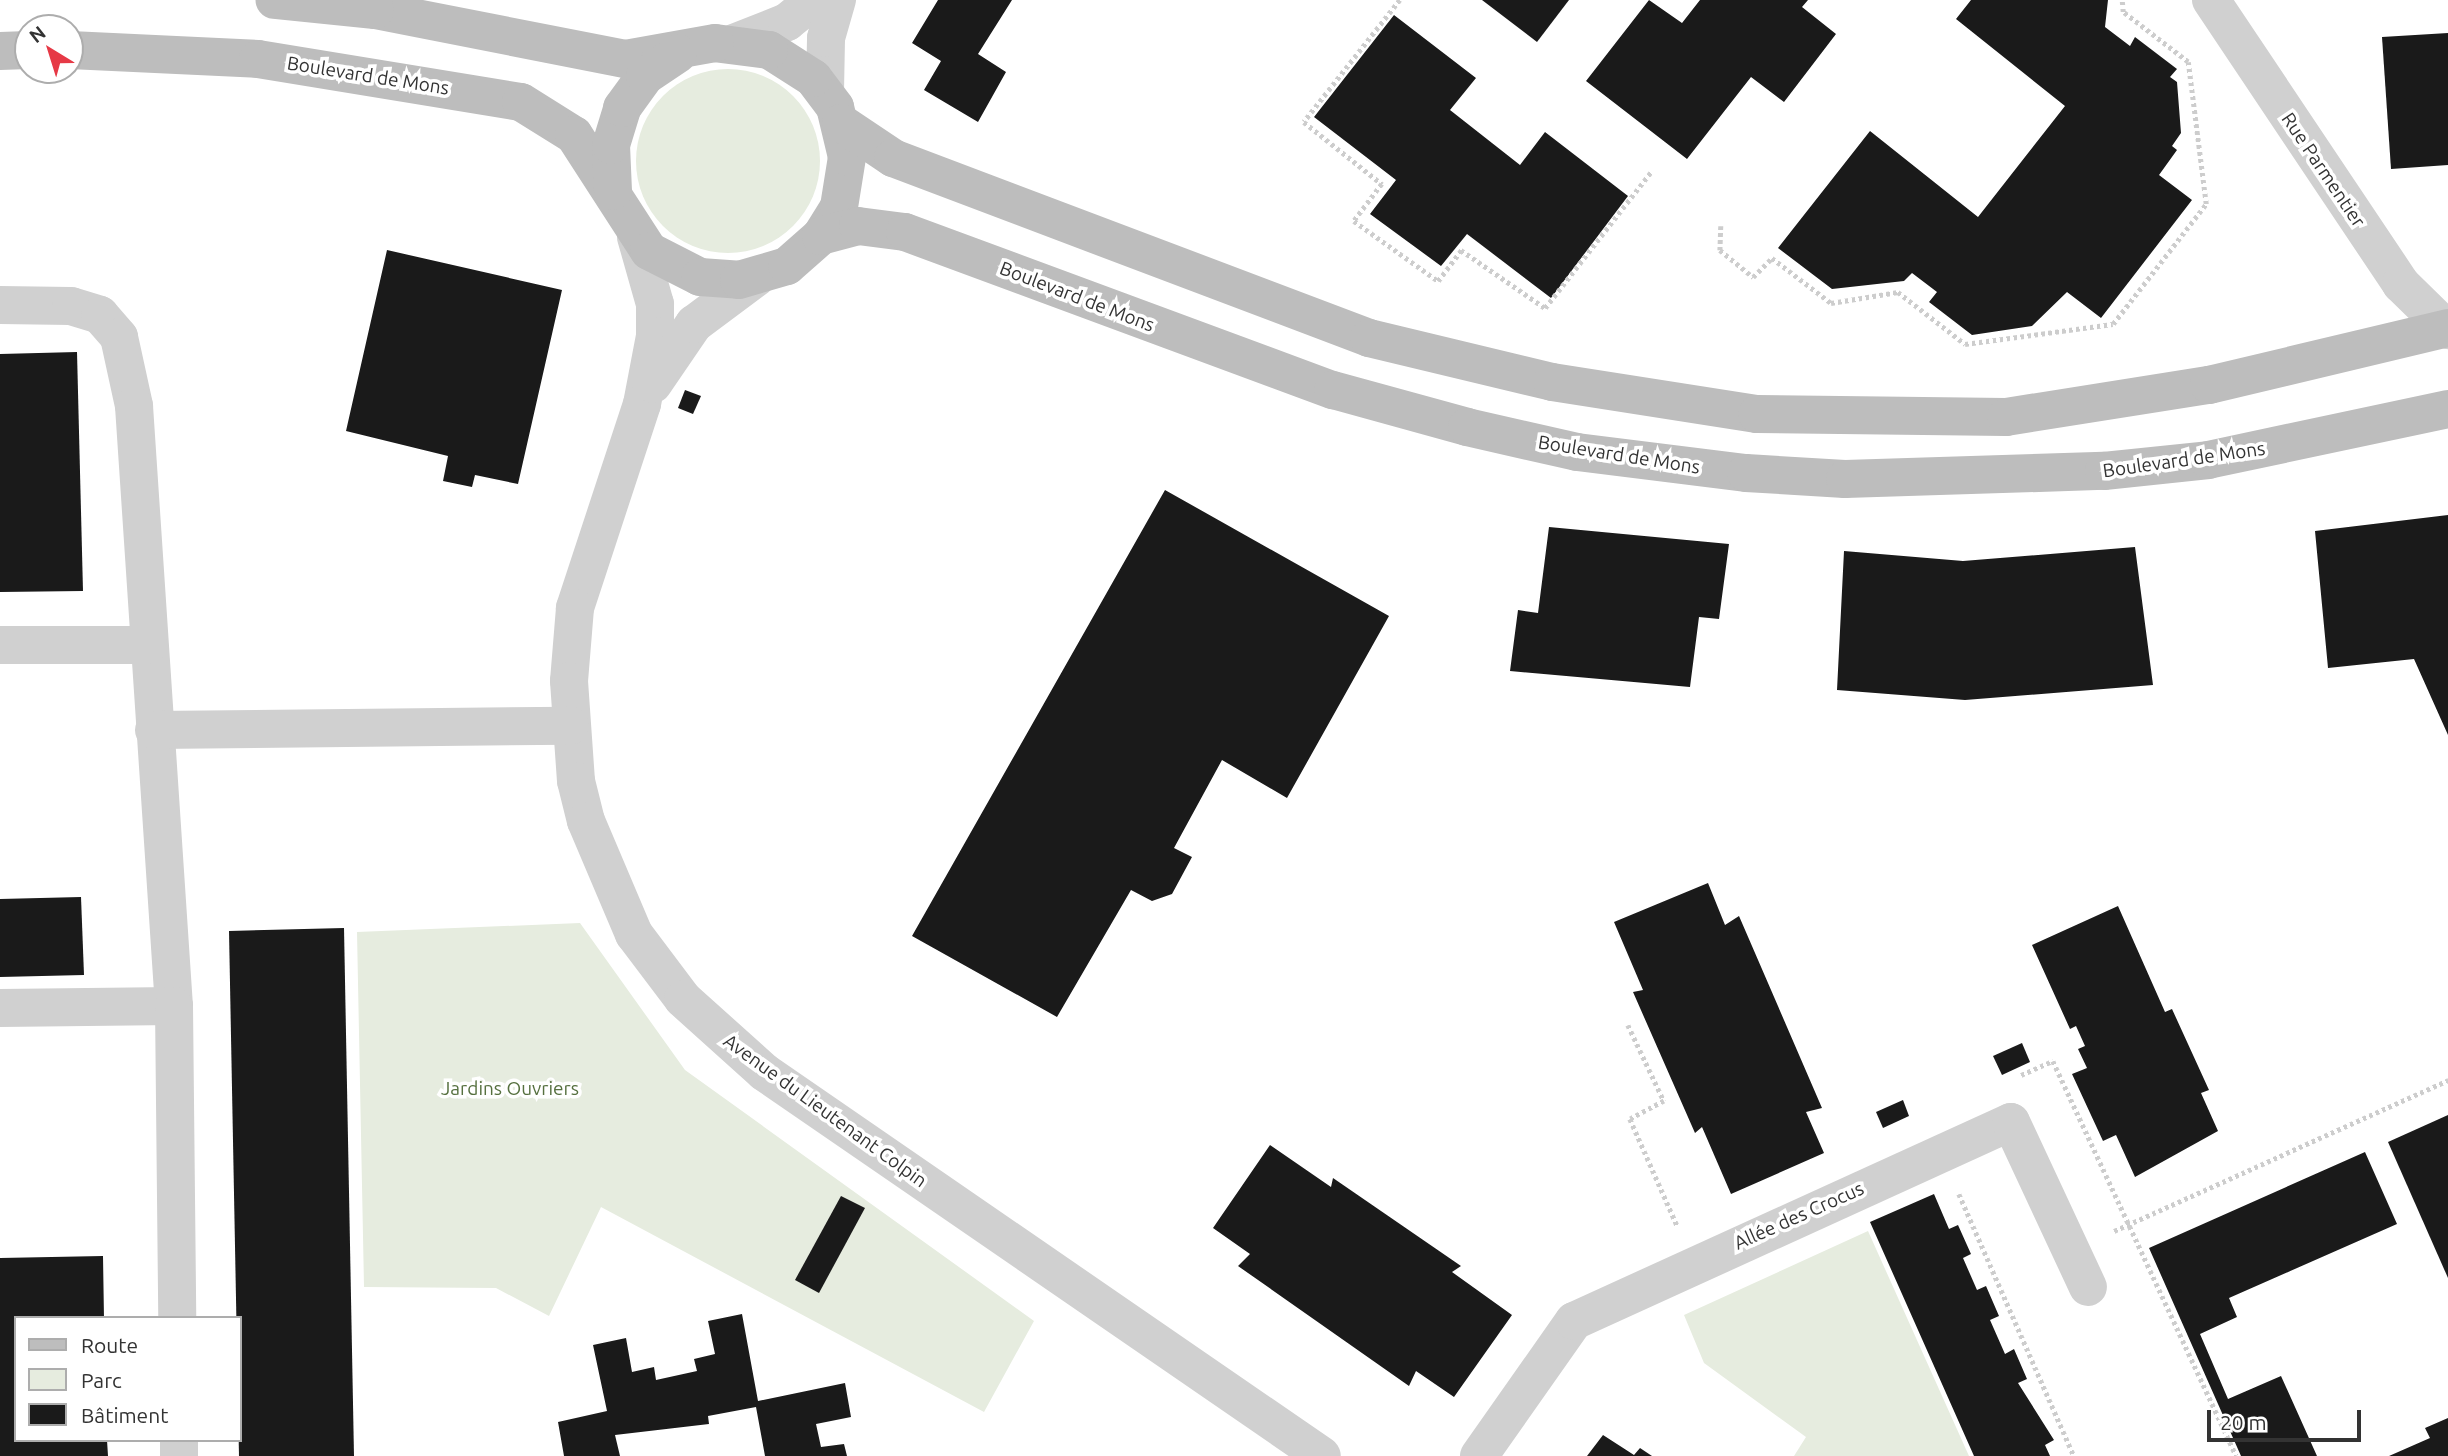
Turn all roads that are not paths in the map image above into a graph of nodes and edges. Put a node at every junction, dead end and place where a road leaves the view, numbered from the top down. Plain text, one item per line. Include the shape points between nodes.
1 (274, 0) edge
2 (814, 0) edge
3 (837, 0) edge
4 (2211, 0) edge
5 (734, 43) junction
6 (696, 47) junction
7 (84, 51) edge
8 (833, 107) junction
9 (617, 202) junction
10 (821, 236) junction
11 (636, 237) junction
12 (757, 277) junction
13 (0, 305) edge
14 (2447, 329) edge
15 (642, 404) junction
16 (2448, 409) edge
17 (0, 645) edge
18 (148, 645) junction
19 (570, 726) junction
20 (154, 730) junction
21 (174, 1006) junction
22 (0, 1007) edge
23 (2088, 1287) dead end
24 (177, 1316) edge
25 (1322, 1456) edge
26 (1479, 1456) edge

1 - 6 main road, Boulevard de Mons via 375,10 625,59
2 - 5 street via 787,22
3 - 8 street via 826,38
4 - 14 street, Rue Parmentier via 2401,284
5 - 6 main road, Boulevard de Mons
5 - 8 main road, Boulevard de Mons via 785,57
6 - 9 main road, Boulevard de Mons via 645,76 622,108 611,145
7 - 9 main road, Boulevard de Mons via 258,59 521,102 574,135
8 - 10 main road, Boulevard de Mons via 847,174
8 - 14 main road, Boulevard de Mons via 893,158 1369,338 1552,383 1757,414 2006,417 2196,387
9 - 11 main road, Boulevard de Mons
10 - 12 main road, Boulevard de Mons via 787,266
10 - 16 main road, Boulevard de Mons via 858,226 905,232 1333,390 1466,428 1577,452 1745,473 1858,479 2104,471 2220,458
11 - 12 main road, Boulevard de Mons via 665,262 700,277
11 - 15 street, Avenue du Lieutenant Colpin via 654,304 655,336
12 - 15 street, Avenue du Lieutenant Colpin via 694,324
13 - 18 street via 71,306 100,315 119,337 134,406
15 - 19 street, Avenue du Lieutenant Colpin via 575,608
17 - 18 street
18 - 20 street
19 - 20 street
19 - 25 street, Avenue du Lieutenant Colpin via 586,821 617,900 660,970 707,1023 764,1072
20 - 21 street
21 - 22 street
21 - 24 street
23 - 26 street, Allée des Crocus via 2011,1122 1574,1321

